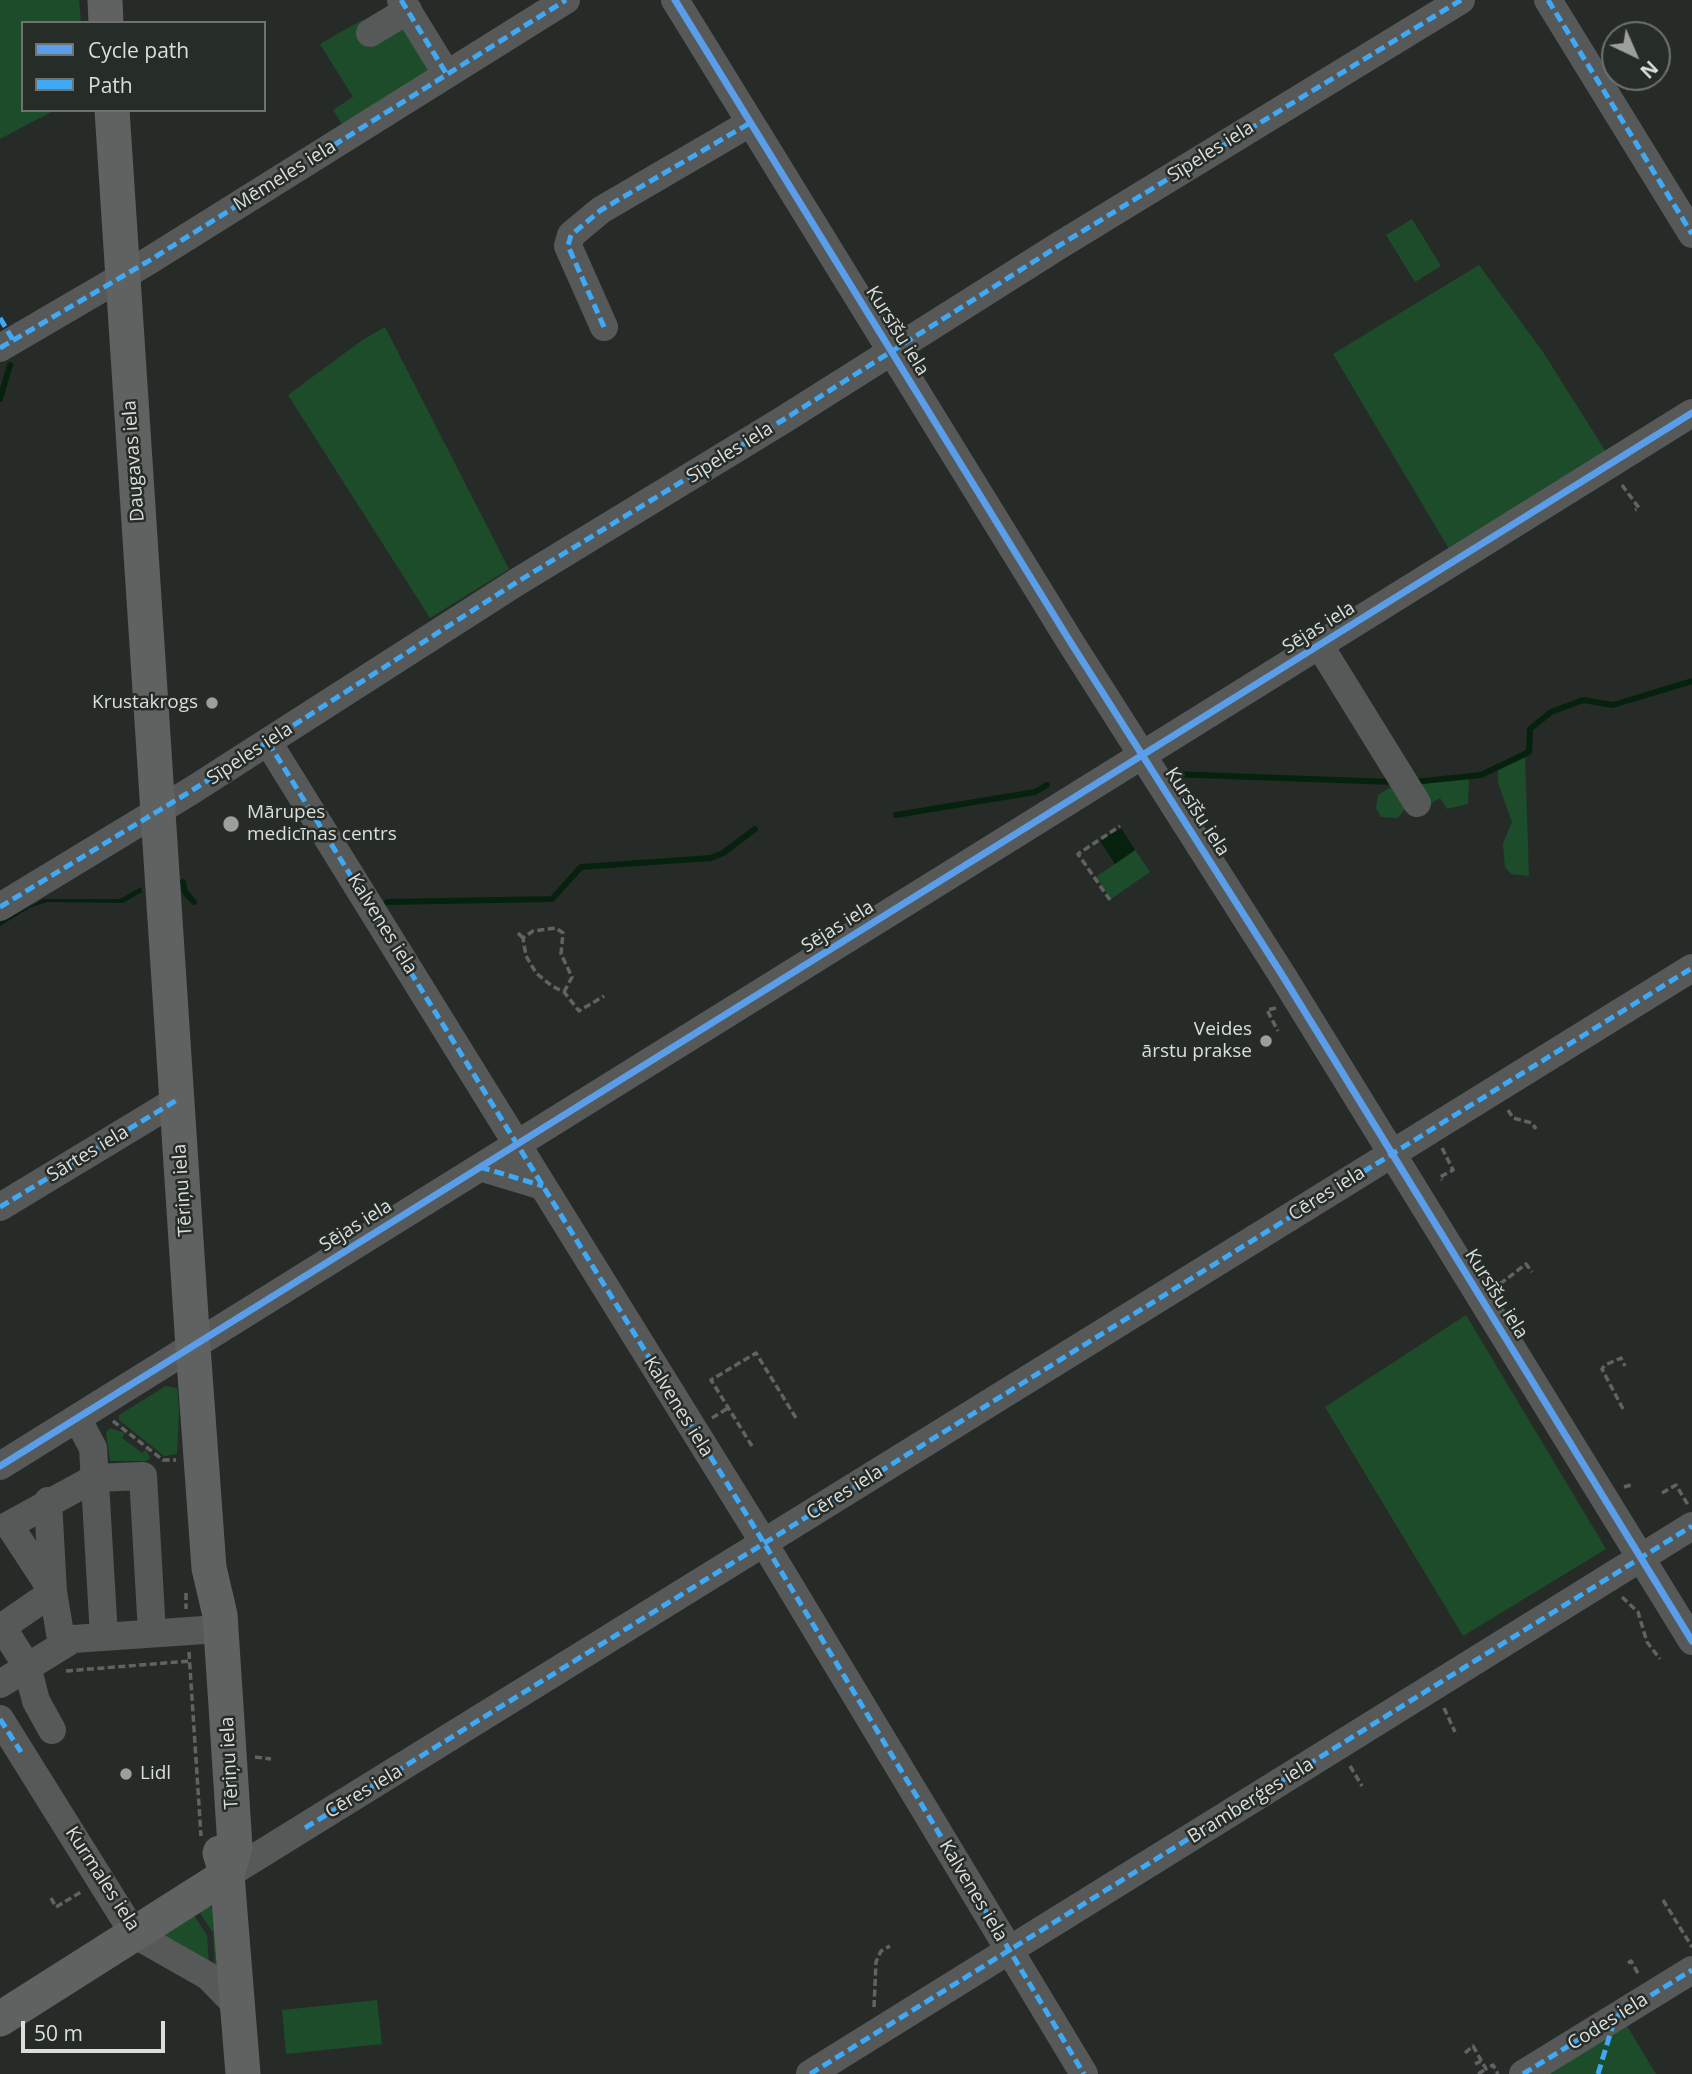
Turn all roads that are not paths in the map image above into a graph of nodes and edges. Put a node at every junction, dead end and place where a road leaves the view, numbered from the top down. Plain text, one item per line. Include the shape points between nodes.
1 (105, 0) edge
2 (566, 0) edge
3 (675, 0) edge
4 (1461, 0) edge
5 (1548, 0) edge
6 (405, 5) edge
7 (106, 21) edge
8 (370, 33) dead end
9 (446, 74) junction
10 (111, 112) edge
11 (750, 122) junction
12 (1692, 234) edge
13 (122, 277) junction
14 (604, 327) dead end
15 (4, 335) edge
16 (891, 351) junction
17 (1692, 414) edge
18 (1320, 646) junction
19 (268, 742) junction
20 (1143, 757) junction
21 (1418, 803) dead end
22 (158, 812) junction
23 (0, 907) edge
24 (1691, 971) edge
25 (177, 1100) junction
26 (517, 1144) junction
27 (1391, 1154) junction
28 (480, 1167) junction
29 (542, 1186) junction
30 (0, 1207) edge
31 (193, 1347) junction
32 (78, 1418) junction
33 (0, 1466) edge
34 (95, 1478) junction
35 (48, 1501) junction
36 (1692, 1527) edge
37 (764, 1543) junction
38 (1641, 1558) junction
39 (209, 1568) junction
40 (53, 1592) junction
41 (204, 1630) junction
42 (152, 1633) junction
43 (104, 1637) junction
44 (1692, 1641) edge
45 (68, 1664) junction
46 (27, 1666) junction
47 (0, 1684) edge
48 (0, 1719) edge
49 (52, 1730) dead end
50 (227, 1875) junction
51 (134, 1934) junction
52 (1009, 1951) junction
53 (1692, 1970) edge
54 (238, 2007) junction
55 (0, 2019) edge
56 (243, 2074) edge
57 (810, 2074) edge
58 (1084, 2074) edge
59 (1523, 2074) edge

1 - 7 main road
2 - 9 street, Mēmeles iela
3 - 11 street, Kursīšu iela
4 - 16 street, Sīpeles iela
5 - 12 street
6 - 8 street
6 - 9 street
9 - 13 street, Mēmeles iela
10 - 13 main road, Daugavas iela
11 - 14 street via 601,210 570,235 568,246
11 - 16 street, Kursīšu iela
13 - 15 street, Mēmeles iela
13 - 22 main road, Daugavas iela
16 - 19 street, Sīpeles iela
16 - 20 street, Kursīšu iela
17 - 18 street, Sējas iela
18 - 20 street, Sējas iela
18 - 21 street
19 - 22 street, Sīpeles iela
19 - 26 street, Kalvenes iela
20 - 26 street, Sējas iela
20 - 27 street, Kursīšu iela
22 - 23 street, Sīpeles iela
22 - 25 main road, Tēriņu iela
24 - 27 street, Cēres iela
25 - 30 street, Sārtes iela
25 - 31 main road, Tēriņu iela
26 - 28 street, Sējas iela
26 - 29 street, Kalvenes iela
27 - 37 street, Cēres iela
27 - 38 street, Kursīšu iela
28 - 29 street
28 - 31 street, Sējas iela
29 - 37 street, Kalvenes iela
31 - 32 street, Sējas iela
31 - 39 main road, Tēriņu iela
32 - 33 street, Sējas iela
32 - 34 street via 93,1448
34 - 35 street
34 - 42 street via 143,1476
34 - 43 street
35 - 40 street
35 - 40 street via 9,1525
36 - 38 street, Bramberģes iela
37 - 50 street, Cēres iela
37 - 52 street, Kalvenes iela
38 - 44 street, Kursīšu iela
38 - 52 street, Bramberģes iela
39 - 41 main road, Tēriņu iela
39 - 50 main road, Tēriņu iela via 220,1615 234,1834
40 - 45 street
40 - 46 street via 2,1627
41 - 42 street
41 - 50 main road, Tēriņu iela via 219,1849
42 - 43 street
43 - 45 street via 73,1639
45 - 46 street
46 - 47 street
46 - 49 street via 36,1701
48 - 51 street, Kurmales iela
50 - 51 main road, Cēres iela
50 - 54 main road, Tēriņu iela
51 - 54 street, Kurmales iela via 208,1976
51 - 55 main road, Cēres iela
52 - 57 street, Bramberģes iela
52 - 58 street, Kalvenes iela
53 - 59 street, Codes iela
54 - 56 main road, Tēriņu iela

